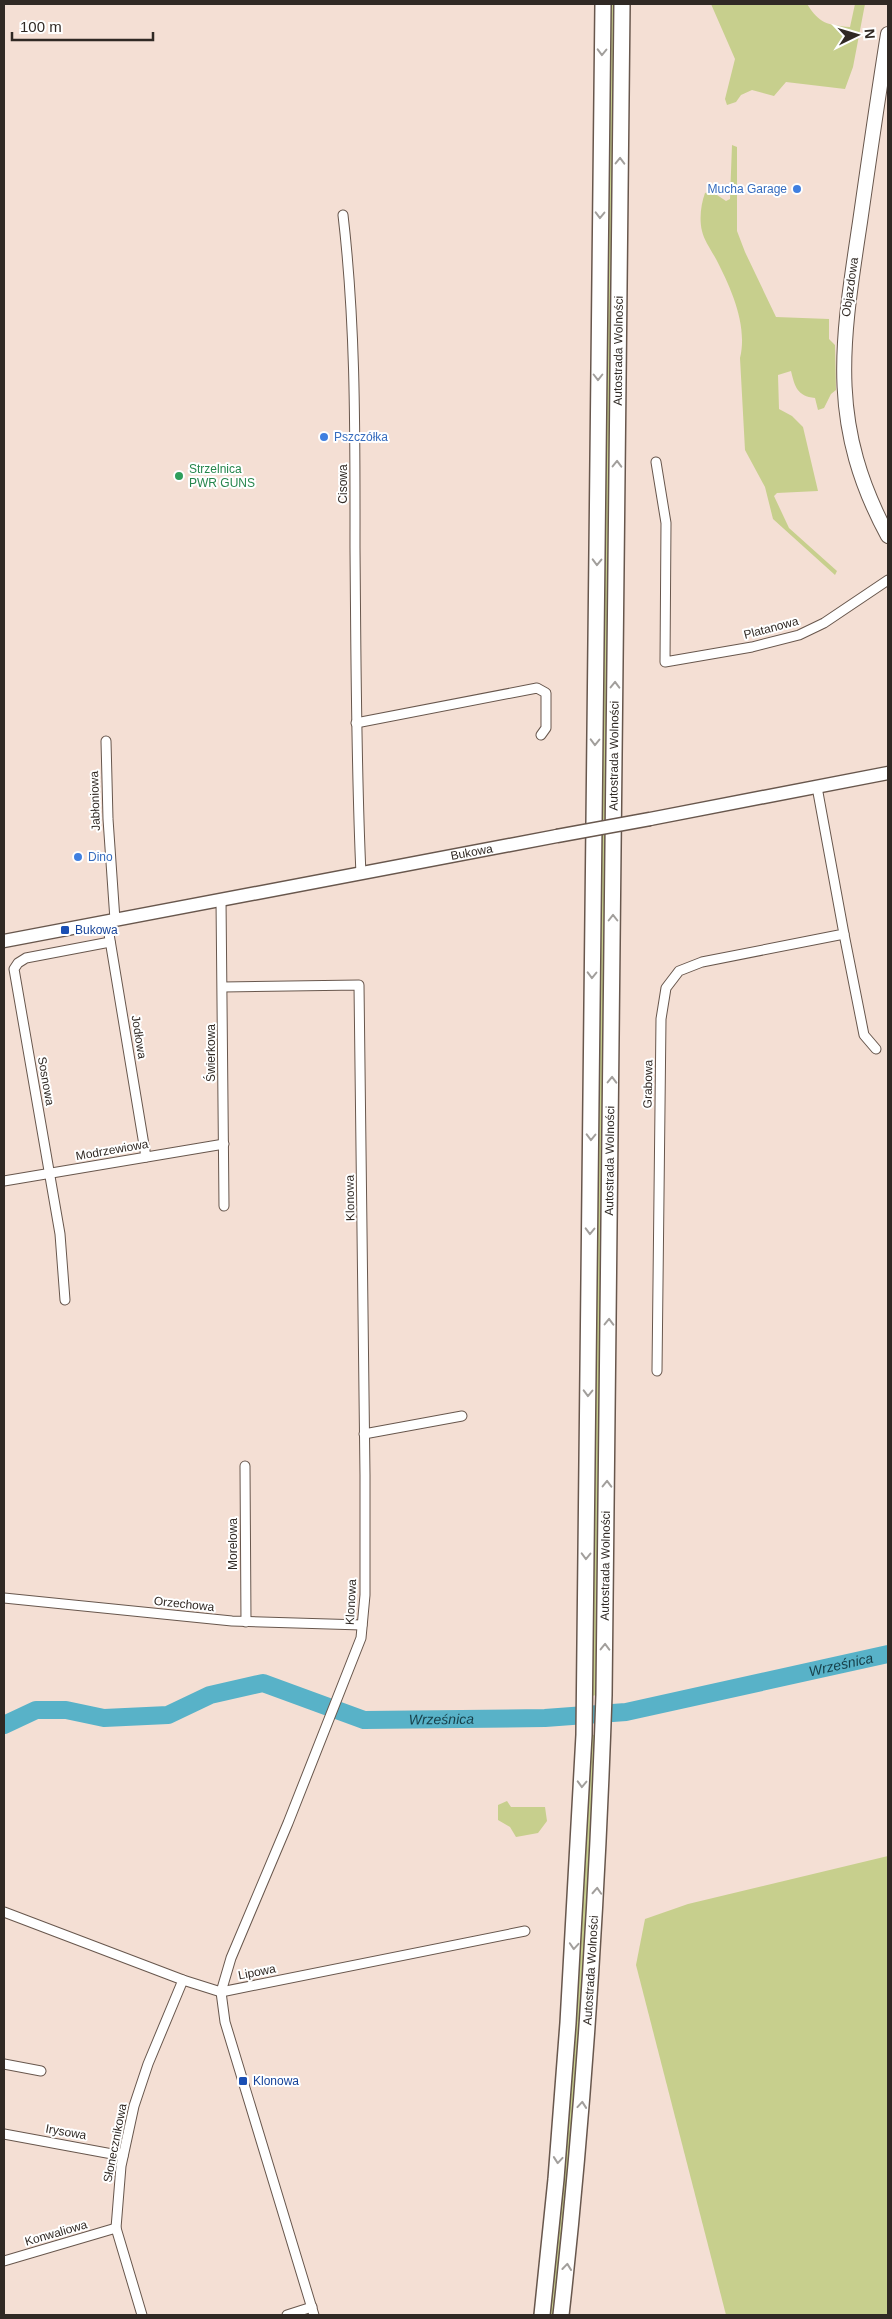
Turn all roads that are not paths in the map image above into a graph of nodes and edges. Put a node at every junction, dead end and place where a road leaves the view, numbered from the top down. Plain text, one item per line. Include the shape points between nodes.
1 (603, 4) edge
2 (622, 4) edge
3 (888, 34) edge
4 (343, 215) dead end
5 (656, 462) dead end
6 (888, 536) edge
7 (888, 580) edge
8 (356, 723) junction
9 (541, 736) dead end
10 (106, 741) dead end
11 (888, 773) edge
12 (817, 787) junction
13 (361, 874) junction
14 (221, 900) junction
15 (111, 921) junction
16 (844, 934) junction
17 (4, 941) edge
18 (110, 942) junction
19 (223, 987) junction
20 (876, 1049) dead end
21 (224, 1144) junction
22 (146, 1157) junction
23 (50, 1174) junction
24 (4, 1181) edge
25 (224, 1206) dead end
26 (65, 1300) dead end
27 (657, 1371) dead end
28 (462, 1416) dead end
29 (364, 1434) junction
30 (245, 1466) dead end
31 (4, 1598) edge
32 (246, 1622) junction
33 (362, 1625) junction
34 (4, 1912) edge
35 (524, 1931) dead end
36 (183, 1980) junction
37 (221, 1992) junction
38 (4, 2064) edge
39 (41, 2071) dead end
40 (4, 2134) edge
41 (123, 2156) junction
42 (116, 2228) junction
43 (4, 2261) edge
44 (313, 2311) edge
45 (142, 2315) edge
46 (286, 2315) edge
47 (542, 2315) edge
48 (562, 2315) edge

1 -> 47 highway, Autostrada Wolności via 584,1735 568,2023
48 -> 2 highway, Autostrada Wolności via 587,2053 603,1734
3 - 6 main road, Objazdowa via 843,353 846,408 856,457 870,499
4 - 8 street, Cisowa via 350,281 355,430
5 - 7 street, Platanowa via 666,522 665,662 799,635 824,623
8 - 9 street via 537,688 546,693 546,728
8 - 13 street, Cisowa
10 - 15 street, Jabłoniowa
11 - 12 main road
12 - 13 main road, Bukowa, bridge
12 - 16 street
13 - 14 main road, Bukowa
14 - 15 main road, Bukowa
14 - 19 street, Świerkowa
15 - 17 main road, Bukowa
15 - 18 street, Jodłowa
16 - 20 street via 864,1035
16 - 27 street, Grabowa via 702,962 679,972 666,988 661,1019
18 - 22 street, Jodłowa
18 - 23 street, Sosnowa via 26,958 14,969
19 - 21 street, Świerkowa
19 - 29 street, Klonowa via 359,986
21 - 22 street, Modrzewiowa
21 - 25 street, Świerkowa
22 - 23 street, Modrzewiowa
23 - 24 street, Modrzewiowa
23 - 26 street, Sosnowa via 60,1234
28 - 29 street
29 - 33 street, Klonowa via 365,1595
30 - 32 street, Morelowa
31 - 32 street, Orzechowa
32 - 33 street, Orzechowa
33 - 37 street, Klonowa via 361,1638 231,1958
34 - 36 street, Lipowa
35 - 37 street, Lipowa
36 - 37 street, Lipowa
36 - 41 street, Słonecznikowa via 134,2106
37 - 44 street, Klonowa via 225,2022
38 - 39 street
40 - 41 street, Irysowa
41 - 42 street, Słonecznikowa
42 - 43 street, Konwaliowa
42 - 45 street, Słonecznikowa
44 - 46 street

